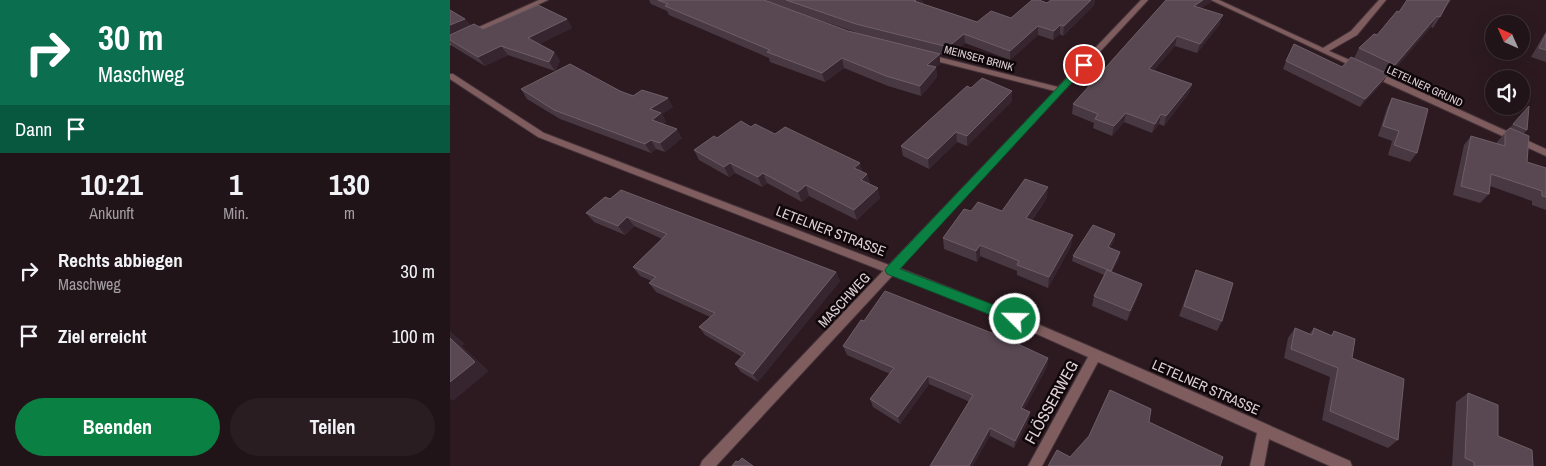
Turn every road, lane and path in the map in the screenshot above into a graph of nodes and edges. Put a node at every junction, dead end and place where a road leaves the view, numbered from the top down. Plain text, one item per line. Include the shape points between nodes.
1 (545, 0) edge
2 (1145, 0) edge
3 (1214, 0) edge
4 (1383, 0) edge
5 (450, 43) edge
6 (1324, 52) junction
7 (919, 54) edge
8 (450, 76) edge
9 (1060, 90) junction
10 (1546, 153) edge
11 (891, 270) junction
12 (1096, 354) junction
13 (1264, 430) junction
14 (707, 466) edge
15 (1035, 466) edge
16 (1257, 466) edge
17 (1345, 466) edge

1 - 5 street
2 - 9 street, MASCHWEG
3 - 6 street, LETELNER GRUND
4 - 6 street via 1354,32
6 - 10 street, LETELNER GRUND
7 - 9 street, MEINSER BRINK
8 - 11 street, LETELNER STRASSE via 541,136
9 - 11 street, MASCHWEG
11 - 12 street, LETELNER STRASSE
11 - 14 street, MASCHWEG
12 - 13 street, LETELNER STRASSE
12 - 15 street, FLÖSSERWEG
13 - 16 street
13 - 17 street, LETELNER STRASSE

